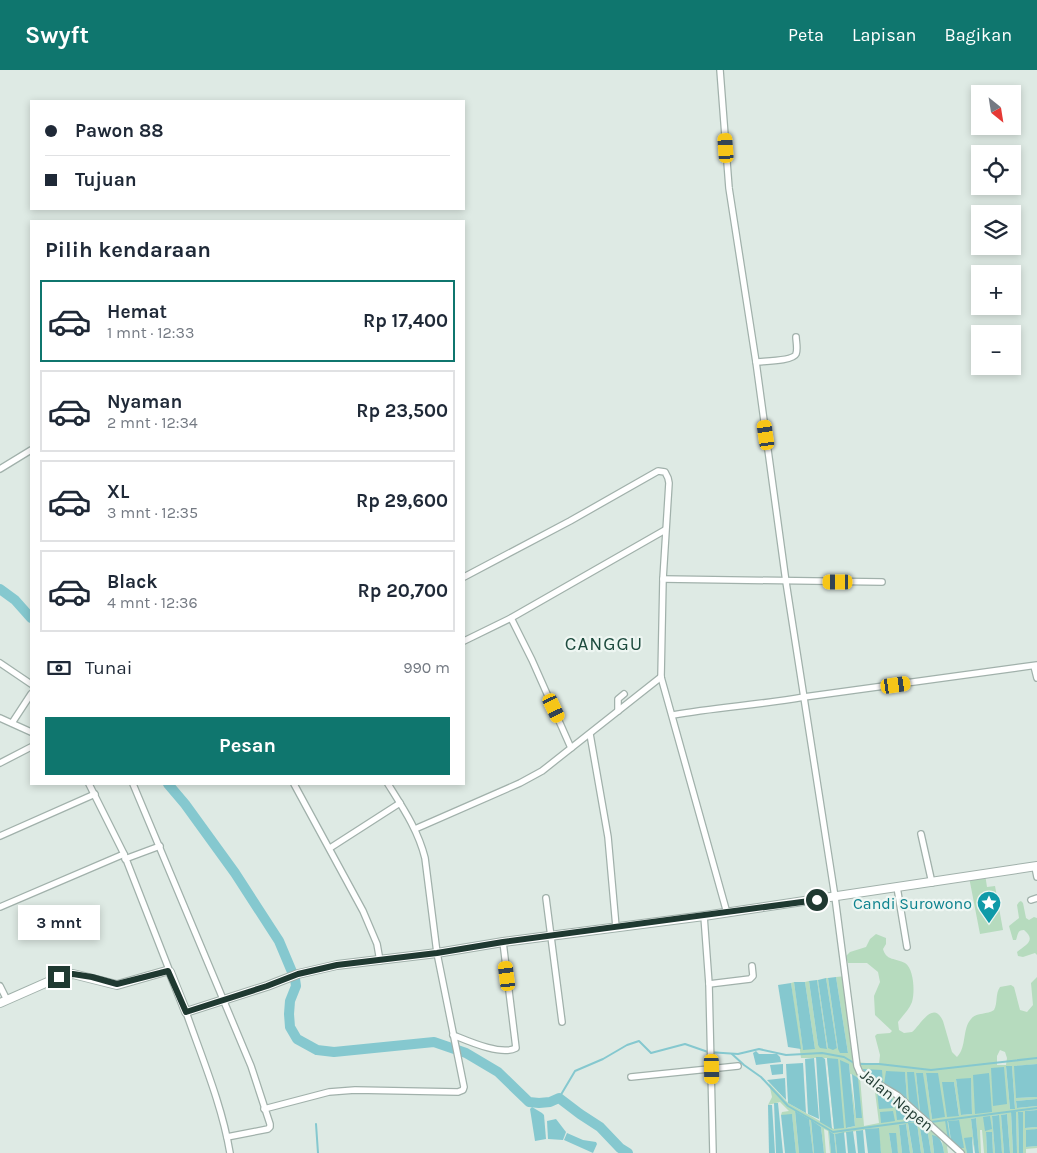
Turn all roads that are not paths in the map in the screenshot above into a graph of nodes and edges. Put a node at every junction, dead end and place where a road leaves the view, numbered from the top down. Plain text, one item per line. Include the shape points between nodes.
1 (720, 70) edge
2 (796, 337) dead end
3 (756, 362) junction
4 (30, 451) edge
5 (0, 470) edge
6 (665, 530) junction
7 (465, 576) edge
8 (662, 579) junction
9 (786, 582) junction
10 (882, 582) dead end
11 (511, 618) junction
12 (465, 641) edge
13 (0, 663) edge
14 (1036, 665) edge
15 (661, 678) junction
16 (1037, 678) edge
17 (30, 683) edge
18 (624, 694) dead end
19 (30, 696) edge
20 (804, 697) junction
21 (618, 711) junction
22 (673, 715) junction
23 (0, 718) edge
24 (12, 723) junction
25 (30, 732) edge
26 (590, 734) junction
27 (30, 748) edge
28 (572, 748) junction
29 (0, 763) edge
30 (90, 785) edge
31 (132, 785) edge
32 (296, 785) edge
33 (389, 785) edge
34 (95, 794) junction
35 (400, 803) junction
36 (415, 829) junction
37 (921, 834) dead end
38 (0, 836) edge
39 (160, 846) junction
40 (330, 848) junction
41 (124, 856) junction
42 (1036, 866) edge
43 (1037, 877) edge
44 (932, 882) junction
45 (897, 887) junction
46 (835, 897) junction
47 (546, 898) dead end
48 (0, 907) edge
49 (727, 913) junction
50 (704, 916) junction
51 (616, 927) junction
52 (551, 935) junction
53 (503, 942) junction
54 (906, 947) dead end
55 (437, 953) junction
56 (380, 960) junction
57 (752, 966) dead end
58 (170, 972) junction
59 (709, 984) junction
60 (0, 986) edge
61 (3, 1001) edge
62 (223, 1001) junction
63 (186, 1012) junction
64 (562, 1022) dead end
65 (453, 1037) junction
66 (738, 1066) dead end
67 (712, 1069) junction
68 (631, 1077) dead end
69 (264, 1109) junction
70 (227, 1137) junction
71 (230, 1153) edge
72 (713, 1153) edge
73 (961, 1153) edge

1 - 3 street via 729,188
2 - 3 street via 797,352 794,356
3 - 9 street
4 - 5 street
6 - 7 street via 669,482 665,472 658,472
6 - 8 street
6 - 11 street
8 - 9 street
8 - 15 street
9 - 10 street
9 - 20 street
11 - 12 street
11 - 28 street
13 - 17 street
14 - 16 street
14 - 20 street
15 - 21 street
15 - 22 street
18 - 21 street via 618,699
19 - 24 street
20 - 22 street
20 - 46 street
21 - 26 street
22 - 49 street
23 - 24 street
24 - 25 street
26 - 28 street
26 - 51 street via 608,836
27 - 29 street
28 - 36 street via 520,783
30 - 34 street
31 - 39 street
32 - 40 street
33 - 35 street
34 - 38 street
34 - 41 street
35 - 36 street
35 - 40 street
36 - 55 street via 424,858
37 - 44 street
39 - 41 street
39 - 62 street
40 - 56 street via 363,911
41 - 48 street
41 - 58 street
42 - 43 street
42 - 44 street
44 - 45 street
45 - 46 street
45 - 54 street
46 - 49 street
46 - 73 street, Jalan Nepen via 856,1064 860,1073 896,1095
47 - 52 street
49 - 50 street
50 - 51 street
50 - 59 street
51 - 52 street
52 - 53 street
52 - 64 street
53 - 55 street
53 - 65 street via 516,1048 500,1050
55 - 56 street
55 - 65 street
56 - 62 street via 298,974
57 - 59 street via 753,976 750,978
58 - 61 street via 117,984 73,974
58 - 63 street
59 - 67 street
60 - 61 street
62 - 63 street
62 - 69 street via 251,1066
63 - 70 street
65 - 69 street via 464,1087 458,1092 329,1092
66 - 67 street
67 - 68 street
67 - 72 street
69 - 70 street via 269,1129
70 - 71 street

